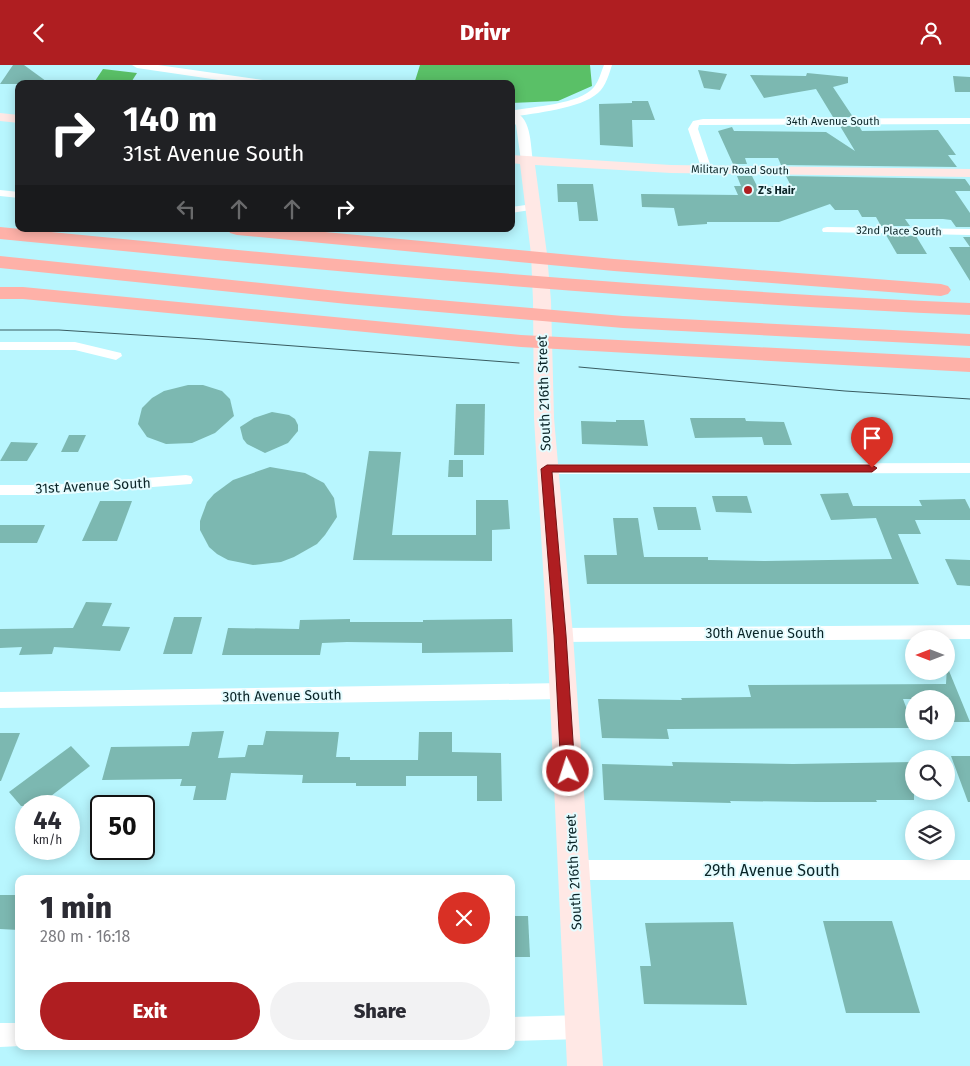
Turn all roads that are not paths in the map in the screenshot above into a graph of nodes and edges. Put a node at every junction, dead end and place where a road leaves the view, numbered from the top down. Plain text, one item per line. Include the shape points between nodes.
1 (137, 65) edge
2 (608, 65) edge
3 (242, 80) edge
4 (515, 112) edge
5 (515, 116) edge
6 (0, 117) edge
7 (15, 119) edge
8 (970, 121) edge
9 (519, 160) edge
10 (707, 170) junction
11 (970, 173) edge
12 (0, 193) edge
13 (15, 195) edge
14 (533, 207) junction
15 (515, 209) edge
16 (15, 217) edge
17 (0, 219) edge
18 (828, 230) dead end
19 (269, 232) edge
20 (970, 232) edge
21 (0, 233) edge
22 (0, 262) edge
23 (0, 277) edge
24 (970, 292) edge
25 (0, 293) edge
26 (970, 309) edge
27 (970, 340) edge
28 (0, 346) edge
29 (733, 352) junction
30 (116, 356) dead end
31 (970, 365) edge
32 (970, 468) edge
33 (547, 469) junction
34 (186, 480) dead end
35 (0, 490) edge
36 (970, 632) edge
37 (560, 635) junction
38 (563, 691) junction
39 (0, 700) edge
40 (574, 869) junction
41 (970, 869) edge
42 (582, 1027) junction
43 (515, 1029) edge
44 (0, 1035) edge
45 (15, 1035) edge
46 (585, 1066) edge

1 - 3 street
2 - 4 street via 597,89 587,96
5 - 9 street, South 216th Street via 522,124
6 - 7 main road
8 - 10 street, 34th Avenue South via 696,123 694,133
9 - 10 main road, Military Road South
9 - 14 main road, South 216th Street
10 - 11 main road, Military Road South
12 - 13 street
14 - 15 street
14 - 33 main road, South 216th Street via 542,301
16 - 17 highway
18 - 20 street, 32nd Place South
19 - 24 highway via 723,274
21 - 26 highway via 561,286
22 - 27 highway via 347,298 623,322
23 - 29 highway via 514,335
25 - 29 highway via 521,341
28 - 30 street via 74,347
29 - 31 highway
32 - 33 street
33 - 37 main road, South 216th Street
34 - 35 street, 31st Avenue South via 50,490
36 - 37 street, 30th Avenue South
37 - 38 main road, South 216th Street
38 - 39 street, 30th Avenue South
38 - 40 main road, South 216th Street
40 - 41 street, 29th Avenue South
40 - 42 main road, South 216th Street
42 - 43 street
42 - 46 main road, South 216th Street
44 - 45 street

